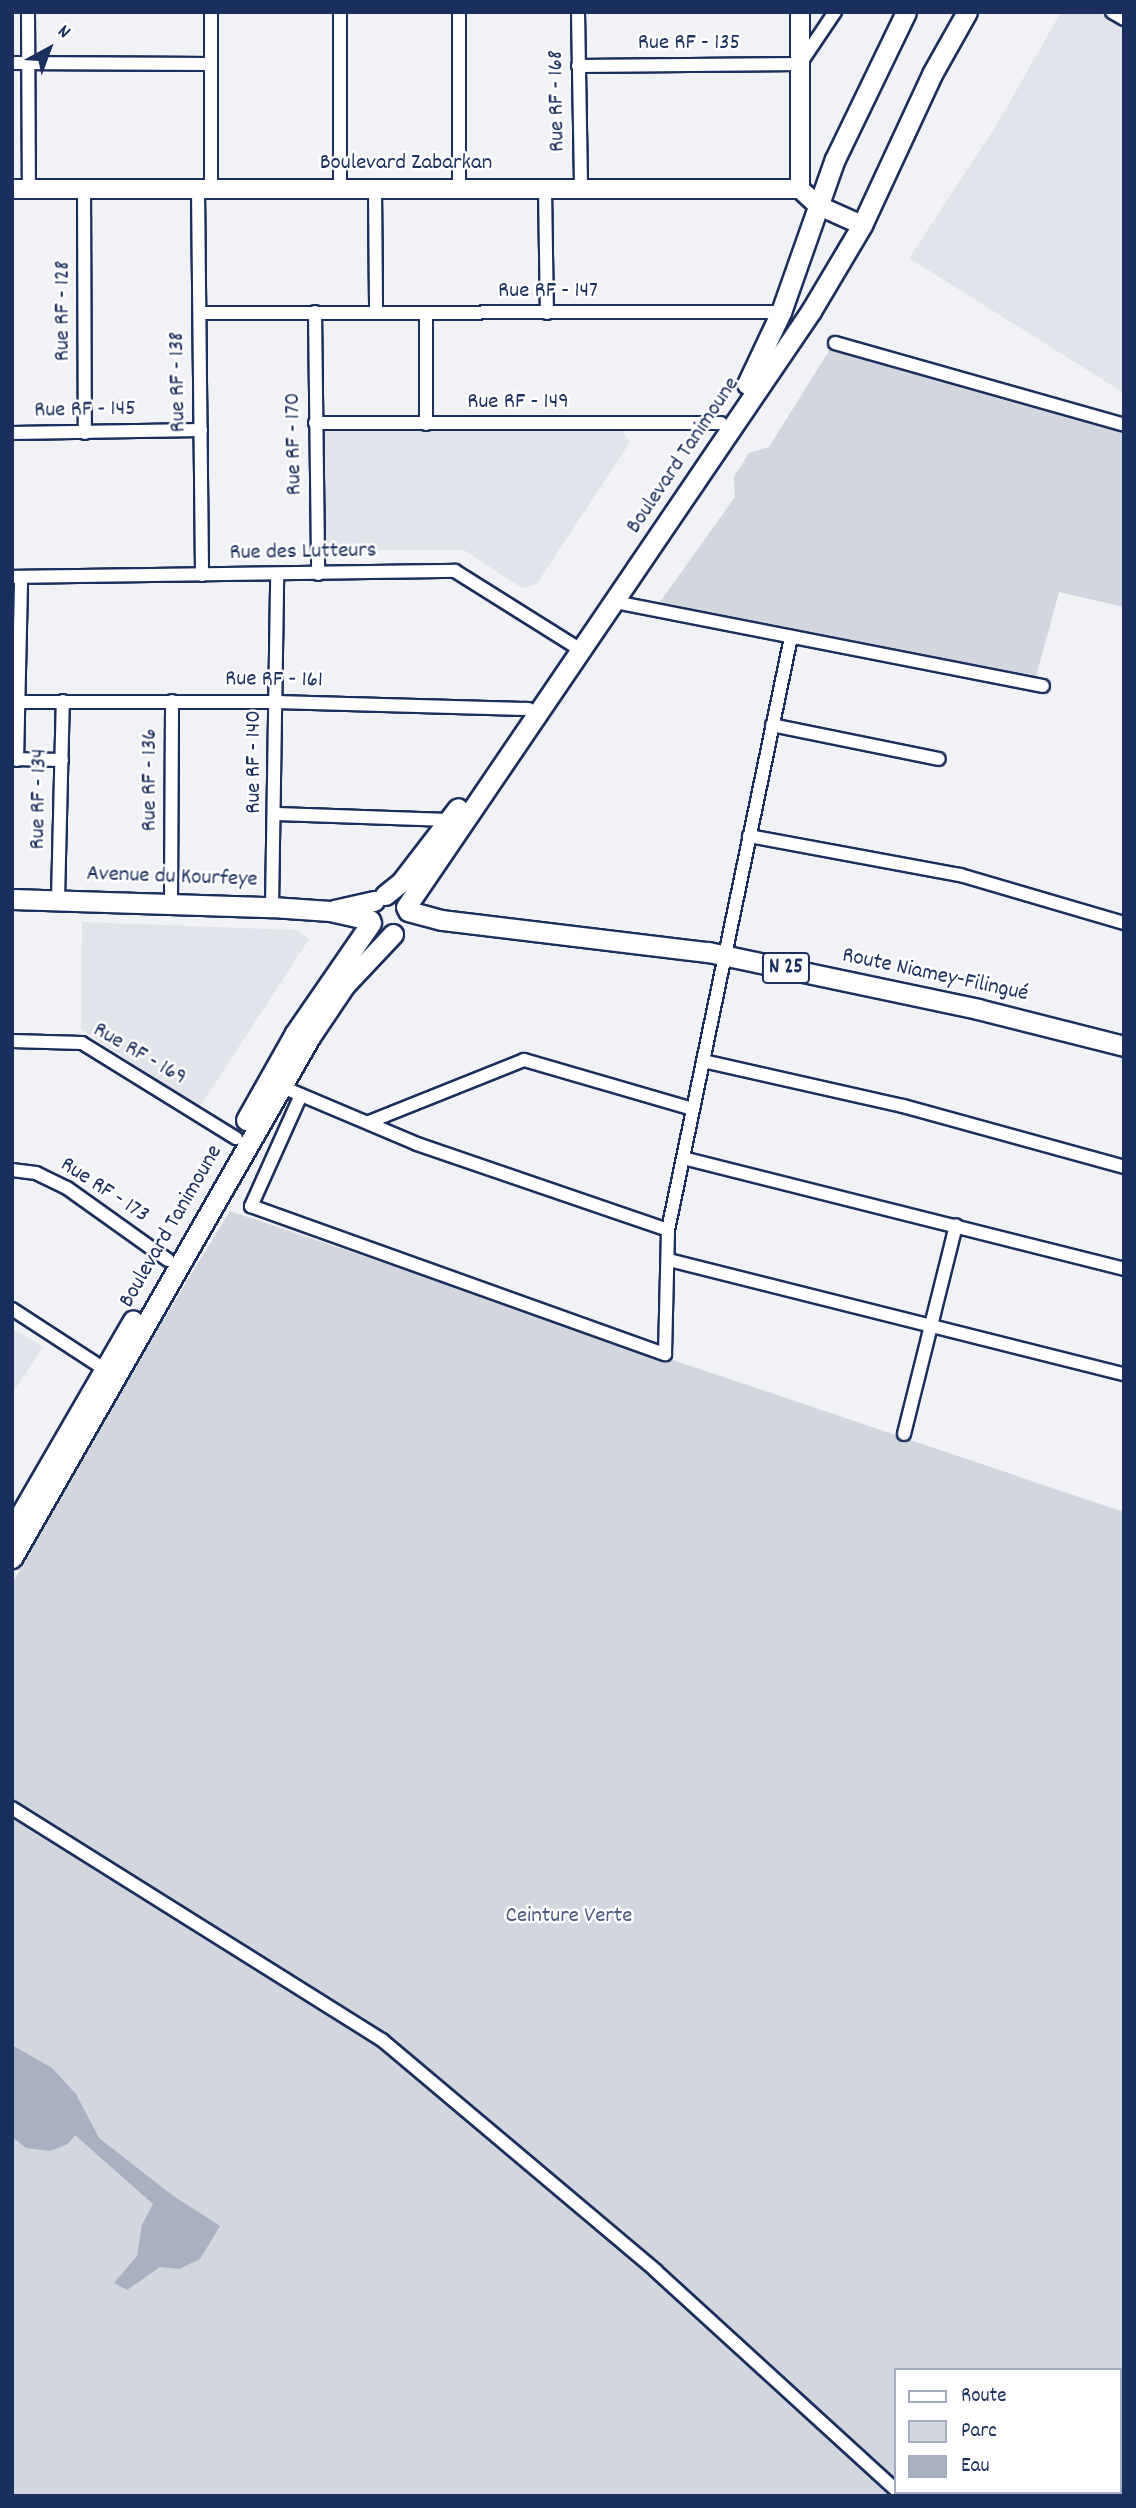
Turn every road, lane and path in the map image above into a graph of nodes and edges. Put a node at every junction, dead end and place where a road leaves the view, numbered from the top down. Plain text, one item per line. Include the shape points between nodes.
1 (28, 12) edge
2 (211, 12) edge
3 (340, 12) edge
4 (459, 12) edge
5 (578, 12) edge
6 (800, 12) edge
7 (835, 12) edge
8 (906, 12) edge
9 (967, 12) edge
10 (1112, 12) edge
11 (1124, 19) edge
12 (12, 63) edge
13 (27, 63) junction
14 (211, 64) junction
15 (800, 64) junction
16 (578, 66) junction
17 (20, 189) edge
18 (84, 189) junction
19 (204, 189) junction
20 (340, 189) junction
21 (375, 189) junction
22 (458, 189) junction
23 (545, 189) junction
24 (581, 189) junction
25 (800, 189) junction
26 (817, 205) junction
27 (862, 225) junction
28 (315, 312) junction
29 (781, 312) junction
30 (200, 313) junction
31 (376, 313) junction
32 (426, 313) junction
33 (547, 313) junction
34 (835, 343) dead end
35 (316, 423) junction
36 (426, 424) junction
37 (721, 424) junction
38 (1124, 425) edge
39 (201, 430) junction
40 (12, 433) edge
41 (85, 433) junction
42 (318, 574) junction
43 (202, 575) junction
44 (277, 575) junction
45 (17, 577) edge
46 (615, 602) junction
47 (791, 636) junction
48 (573, 645) junction
49 (1043, 686) dead end
50 (63, 701) junction
51 (172, 701) junction
52 (18, 702) junction
53 (276, 702) junction
54 (529, 709) junction
55 (772, 725) junction
56 (15, 759) edge
57 (62, 760) junction
58 (939, 760) dead end
59 (276, 814) junction
60 (450, 820) junction
61 (749, 836) junction
62 (437, 860) junction
63 (12, 899) edge
64 (58, 899) junction
65 (171, 901) junction
66 (272, 907) junction
67 (407, 909) junction
68 (375, 910) junction
69 (442, 920) junction
70 (1124, 923) edge
71 (397, 932) junction
72 (725, 956) junction
73 (12, 1041) edge
74 (1124, 1046) edge
75 (703, 1062) junction
76 (280, 1086) junction
77 (301, 1095) junction
78 (693, 1109) junction
79 (369, 1122) junction
80 (236, 1138) junction
81 (683, 1158) junction
82 (1124, 1167) edge
83 (12, 1170) edge
84 (956, 1225) junction
85 (668, 1230) junction
86 (167, 1260) junction
87 (669, 1260) junction
88 (1124, 1269) edge
89 (12, 1308) edge
90 (931, 1325) junction
91 (127, 1343) junction
92 (104, 1369) junction
93 (1124, 1374) edge
94 (904, 1434) dead end
95 (12, 1529) edge
96 (12, 1558) edge
97 (12, 1808) edge
98 (894, 2487) edge

1 - 13 street
2 - 14 street, Rue RF - 138
3 - 20 street
4 - 22 street
5 - 16 street, Rue RF - 168
6 - 15 street
7 - 15 street
8 - 26 main road, Boulevard Tanimoune
9 - 27 main road, Boulevard Tanimoune via 932,74
10 - 11 street
12 - 13 street
13 - 14 street
13 - 17 street
14 - 19 street, Rue RF - 138
15 - 16 street, Rue RF - 135
15 - 25 street
16 - 24 street, Rue RF - 168
17 - 18 street, Boulevard Zabarkan
18 - 19 street, Boulevard Zabarkan
18 - 41 street, Rue RF - 128
19 - 20 street, Boulevard Zabarkan
19 - 30 street, Rue RF - 138
20 - 21 street, Boulevard Zabarkan
21 - 22 street, Boulevard Zabarkan
21 - 31 street
22 - 23 street, Boulevard Zabarkan
23 - 24 street, Boulevard Zabarkan
23 - 33 street
24 - 25 street, Boulevard Zabarkan
25 - 26 street
26 - 27 street
26 - 29 main road, Boulevard Tanimoune
27 - 46 main road, Boulevard Tanimoune via 811,311
28 - 30 street, Rue RF - 147
28 - 31 street, Rue RF - 147
28 - 35 street, Rue RF - 170
29 - 33 street, Rue RF - 147
29 - 37 main road, Boulevard Tanimoune via 759,365
30 - 39 street, Rue RF - 138
31 - 32 street, Rue RF - 147
32 - 33 street, Rue RF - 147
32 - 36 street
34 - 38 street
35 - 36 street, Rue RF - 149
35 - 42 street, Rue RF - 170
36 - 37 street, Rue RF - 149
37 - 48 main road, Boulevard Tanimoune
39 - 41 street, Rue RF - 145
39 - 43 street, Rue RF - 138
40 - 41 street, Rue RF - 145
42 - 44 street, Rue des Lutteurs
42 - 48 street, Rue des Lutteurs via 463,573
43 - 44 street, Rue des Lutteurs
43 - 45 street, Rue des Lutteurs
44 - 53 street, Rue RF - 140
45 - 52 street
46 - 47 street
46 - 62 main road, Boulevard Tanimoune
47 - 49 street
47 - 55 street
48 - 54 main road, Boulevard Tanimoune
50 - 51 street, Rue RF - 161
50 - 52 street, Rue RF - 161
50 - 57 street, Rue RF - 134
51 - 53 street, Rue RF - 161
51 - 65 street, Rue RF - 136
52 - 56 street
53 - 54 street, Rue RF - 161
53 - 59 street, Rue RF - 140
54 - 60 main road, Boulevard Tanimoune
55 - 58 street
55 - 61 street
56 - 57 street
57 - 64 street, Rue RF - 134
59 - 60 street
59 - 66 street, Rue RF - 140
60 - 68 main road, Boulevard Tanimoune
61 - 70 street via 960,875
61 - 72 street
62 - 67 main road, Boulevard Tanimoune
62 - 69 main road via 428,896
63 - 64 main road, Avenue du Kourfeye
64 - 65 main road, Avenue du Kourfeye
65 - 66 main road, Avenue du Kourfeye
66 - 68 main road, Avenue du Kourfeye
67 - 68 main road, Route Niamey-Filingué via 396,897
67 - 69 main road, Route Niamey-Filingué
67 - 71 main road, Boulevard Tanimoune
68 - 71 main road via 380,932
68 - 80 main road, Boulevard Tanimoune via 295,1033
69 - 71 main road, Route Niamey-Filingué
69 - 72 main road, Route Niamey-Filingué / N 25
71 - 76 main road, Boulevard Tanimoune via 335,998
72 - 74 main road, Route Niamey-Filingué / N 25 via 978,1009
72 - 75 street
73 - 80 street, Rue RF - 169 via 82,1043
75 - 78 street
75 - 82 street via 903,1106
76 - 77 street
76 - 91 main road, Boulevard Tanimoune
77 - 79 street
77 - 87 street via 251,1206 665,1354
78 - 79 street via 524,1060
78 - 81 street
79 - 85 street via 417,1144
80 - 86 main road, Boulevard Tanimoune
81 - 84 street
81 - 85 street
83 - 86 street, Rue RF - 173 via 36,1173 59,1183
84 - 88 street
84 - 90 street
85 - 87 street
86 - 91 main road, Boulevard Tanimoune
87 - 90 street
89 - 92 street
90 - 93 street
90 - 94 street
91 - 92 main road, Boulevard Tanimoune
91 - 96 main road, Boulevard Tanimoune
92 - 95 main road, Boulevard Tanimoune
97 - 98 street via 382,2040 656,2271

